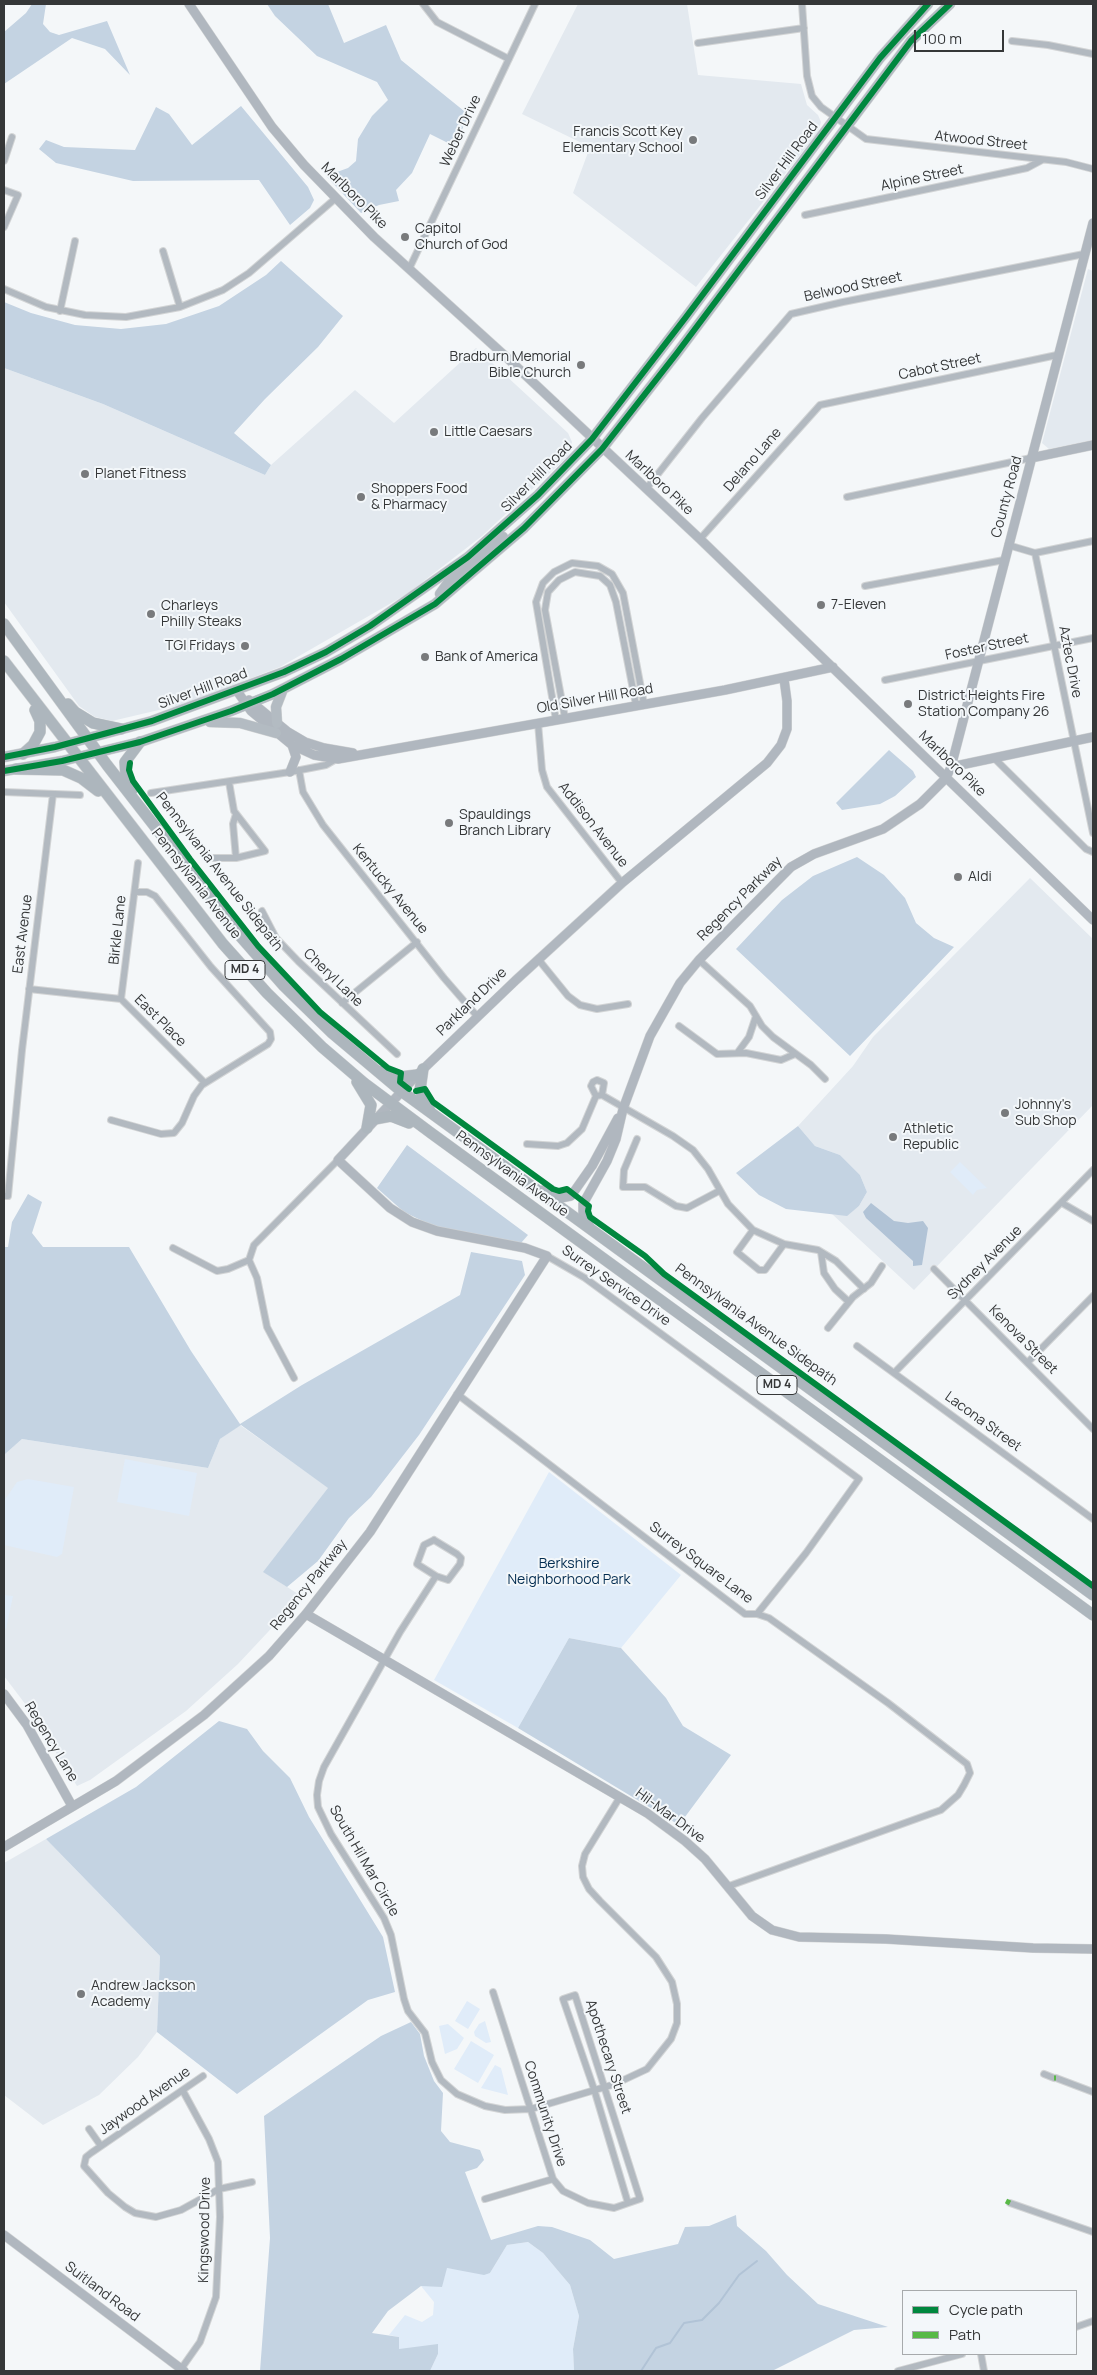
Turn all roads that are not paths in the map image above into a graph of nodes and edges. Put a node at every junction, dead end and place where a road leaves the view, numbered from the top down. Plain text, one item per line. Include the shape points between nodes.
1 (189, 4) edge
2 (423, 4) edge
3 (535, 4) edge
4 (802, 4) edge
5 (928, 4) edge
6 (950, 4) edge
7 (804, 28) junction
8 (1012, 41) dead end
9 (698, 44) dead end
10 (1093, 54) edge
11 (509, 59) junction
12 (836, 116) junction
13 (848, 126) junction
14 (12, 137) dead end
15 (1043, 160) junction
16 (4, 161) edge
17 (1093, 169) edge
18 (4, 190) edge
19 (336, 198) junction
20 (805, 215) dead end
21 (1093, 223) edge
22 (4, 228) edge
23 (75, 240) dead end
24 (163, 251) dead end
25 (1084, 254) junction
26 (409, 269) junction
27 (6, 288) edge
28 (180, 308) junction
29 (60, 311) junction
30 (1058, 355) junction
31 (828, 403) joint
32 (592, 439) junction
33 (1093, 445) edge
34 (602, 449) junction
35 (1031, 458) junction
36 (646, 489) junction
37 (847, 497) dead end
38 (505, 526) junction
39 (700, 539) junction
40 (1093, 541) edge
41 (1008, 545) junction
42 (1035, 553) junction
43 (1004, 560) junction
44 (572, 563) junction
45 (575, 572) junction
46 (865, 586) dead end
47 (624, 601) junction
48 (616, 602) junction
49 (433, 605) junction
50 (4, 624) edge
51 (1093, 638) edge
52 (1054, 646) junction
53 (4, 660) edge
54 (978, 662) junction
55 (833, 667) junction
56 (38, 672) junction
57 (784, 679) junction
58 (885, 680) dead end
59 (639, 685) junction
60 (632, 686) junction
61 (283, 689) junction
62 (25, 691) junction
63 (237, 691) junction
64 (561, 697) junction
65 (553, 698) junction
66 (250, 704) junction
67 (640, 705) junction
68 (561, 719) junction
69 (201, 723) junction
70 (538, 723) junction
71 (276, 728) junction
72 (121, 729) junction
73 (1093, 737) edge
74 (87, 738) junction
75 (1073, 741) junction
76 (140, 742) junction
77 (67, 744) junction
78 (292, 745) junction
79 (98, 753) junction
80 (23, 754) junction
81 (340, 755) junction
82 (4, 757) edge
83 (77, 757) junction
84 (995, 760) junction
85 (951, 767) junction
86 (16, 769) junction
87 (4, 771) edge
88 (295, 771) junction
89 (946, 778) junction
90 (229, 782) junction
91 (4, 792) edge
92 (152, 793) dead end
93 (53, 794) junction
94 (80, 795) dead end
95 (112, 803) junction
96 (142, 810) junction
97 (236, 814) junction
98 (1093, 833) edge
99 (1093, 852) edge
100 (213, 858) dead end
101 (236, 858) junction
102 (138, 862) dead end
103 (622, 883) junction
104 (135, 892) junction
105 (262, 911) dead end
106 (1093, 920) edge
107 (417, 942) junction
108 (538, 959) junction
109 (699, 960) junction
110 (29, 989) junction
111 (121, 1000) junction
112 (342, 1003) junction
113 (628, 1004) dead end
114 (477, 1016) junction
115 (756, 1016) junction
116 (679, 1026) dead end
117 (738, 1052) junction
118 (397, 1054) dead end
119 (795, 1054) junction
120 (367, 1063) junction
121 (349, 1070) junction
122 (420, 1072) junction
123 (825, 1079) dead end
124 (205, 1083) junction
125 (402, 1091) junction
126 (391, 1103) junction
127 (623, 1109) junction
128 (431, 1113) junction
129 (375, 1119) junction
130 (111, 1120) dead end
131 (367, 1128) junction
132 (431, 1133) junction
133 (637, 1139) dead end
134 (527, 1144) dead end
135 (338, 1160) junction
136 (1093, 1170) edge
137 (532, 1186) junction
138 (719, 1191) junction
139 (6, 1196) edge
140 (1062, 1203) junction
141 (1093, 1221) edge
142 (590, 1228) junction
143 (753, 1230) junction
144 (784, 1244) junction
145 (173, 1248) dead end
146 (821, 1252) junction
147 (547, 1256) junction
148 (249, 1260) junction
149 (882, 1266) dead end
150 (934, 1269) dead end
151 (864, 1289) junction
152 (1093, 1296) edge
153 (965, 1300) junction
154 (849, 1302) junction
155 (828, 1328) dead end
156 (857, 1346) dead end
157 (1028, 1362) junction
158 (894, 1373) junction
159 (294, 1378) dead end
160 (457, 1394) junction
161 (1093, 1428) edge
162 (1093, 1519) edge
163 (436, 1576) junction
164 (1093, 1595) edge
165 (306, 1614) junction
166 (757, 1614) junction
167 (1093, 1615) edge
168 (385, 1660) junction
169 (4, 1694) edge
170 (620, 1797) junction
171 (72, 1806) junction
172 (4, 1847) edge
173 (729, 1886) junction
174 (1093, 1949) edge
175 (493, 1992) dead end
176 (1044, 2074) dead end
177 (203, 2076) dead end
178 (604, 2086) junction
179 (594, 2089) junction
180 (183, 2091) junction
181 (1093, 2092) edge
182 (531, 2109) junction
183 (90, 2129) dead end
184 (101, 2146) junction
185 (553, 2179) junction
186 (252, 2182) dead end
187 (219, 2189) junction
188 (485, 2199) dead end
189 (640, 2199) joint
190 (1006, 2201) dead end
191 (628, 2203) junction
192 (1093, 2232) edge
193 (4, 2235) edge
194 (1093, 2321) edge
195 (1077, 2326) edge
196 (958, 2355) edge
197 (981, 2355) edge
198 (182, 2370) edge
199 (898, 2371) edge
200 (984, 2371) edge

1 - 19 street, Marlboro Pike via 272,127
2 - 11 street via 437,22
3 - 11 street, Weber Drive
4 - 7 street
5 - 12 main road, Silver Hill Road via 885,52
6 - 13 main road, Silver Hill Road via 911,41
7 - 9 street
7 - 12 street via 810,90 821,107
8 - 10 street
11 - 26 street, Weber Drive
12 - 13 street
12 - 32 main road, Silver Hill Road
13 - 15 street, Atwood Street via 866,140
13 - 34 main road, Silver Hill Road
14 - 16 street
15 - 17 street, Atwood Street
15 - 20 street, Alpine Street via 1027,168
18 - 22 street via 18,195
19 - 26 street, Marlboro Pike
19 - 28 street via 249,273 223,290
21 - 25 street, County Road
23 - 29 street
24 - 28 street
25 - 30 street, County Road
25 - 36 street, Belwood Street via 808,309 787,317 686,436
26 - 32 street, Marlboro Pike
27 - 29 street
28 - 29 street via 114,317
30 - 31 street, Cabot Street
30 - 35 street, County Road
31 - 39 street, Delano Lane via 813,410
32 - 34 street, Marlboro Pike
32 - 38 main road, Silver Hill Road
33 - 35 street
34 - 36 street, Marlboro Pike
34 - 49 main road, Silver Hill Road via 524,528
35 - 37 street
35 - 41 street, County Road
36 - 39 street, Marlboro Pike
38 - 49 main road via 503,538 448,583
38 - 63 main road, Silver Hill Road via 432,584 370,626 312,659
39 - 55 street, Marlboro Pike
40 - 42 street
41 - 42 street
41 - 43 street, County Road
42 - 52 street, Aztec Drive
43 - 46 street
43 - 54 street, County Road
44 - 45 street
44 - 47 street via 598,566 612,574
44 - 65 street via 554,572 543,583 536,602
45 - 48 street via 600,576 610,585
45 - 64 street via 558,580 548,592 545,610
47 - 48 street
47 - 59 street
48 - 60 street
49 - 61 main road, Silver Hill Road
50 - 56 highway, Pennsylvania Avenue / MD 4
51 - 52 street, Foster Street
52 - 54 street, Foster Street
52 - 75 street, Aztec Drive
53 - 62 highway, Pennsylvania Avenue / MD 4
54 - 58 street, Foster Street
54 - 85 street, County Road
55 - 57 street, Old Silver Hill Road
55 - 89 street, Marlboro Pike
56 - 72 highway via 84,718 100,726
56 - 74 highway, Pennsylvania Avenue / MD 4
57 - 67 street, Old Silver Hill Road
57 - 103 street, Parkland Drive via 786,729 774,755 752,778
59 - 60 street
59 - 67 street
60 - 67 street
61 - 66 main road, Silver Hill Road
61 - 71 main road via 276,707
62 - 77 highway, Pennsylvania Avenue / MD 4
62 - 80 highway via 40,721 40,728 35,742
63 - 66 street, Old Silver Hill Road
63 - 72 main road, Silver Hill Road
64 - 65 street
64 - 68 street
65 - 68 street
66 - 69 main road, Silver Hill Road
66 - 71 street, Old Silver Hill Road
67 - 68 street, Old Silver Hill Road
68 - 70 street, Old Silver Hill Road
69 - 71 main road via 240,723
69 - 76 main road, Silver Hill Road
70 - 81 street, Old Silver Hill Road
70 - 103 street, Addison Avenue via 542,770 547,787
71 - 78 street, Old Silver Hill Road
71 - 81 street, Old Silver Hill Road
72 - 74 main road, Silver Hill Road
73 - 75 street
74 - 77 main road, Silver Hill Road
74 - 79 highway, Pennsylvania Avenue / MD 4
75 - 84 street
75 - 98 street, Aztec Drive
76 - 79 main road, Silver Hill Road
76 - 96 highway via 129,755 124,768
77 - 80 main road, Silver Hill Road
77 - 83 highway, Pennsylvania Avenue / MD 4
78 - 81 street, Old Silver Hill Road via 314,755
78 - 88 street via 296,757
79 - 83 main road, Silver Hill Road
79 - 96 highway, Pennsylvania Avenue / MD 4
80 - 82 main road, Silver Hill Road
81 - 88 street, Old Silver Hill Road via 326,765
83 - 86 main road, Silver Hill Road
83 - 95 highway, Pennsylvania Avenue / MD 4
84 - 85 street
84 - 99 street via 1086,849
85 - 89 street, County Road
86 - 87 main road, Silver Hill Road
86 - 95 highway via 67,771 85,780
88 - 90 street, Old Silver Hill Road
88 - 107 street, Kentucky Avenue via 310,805
89 - 106 street, Marlboro Pike
89 - 109 street, Regency Parkway via 898,820 868,835 814,854 792,867
90 - 92 street, Old Silver Hill Road
90 - 97 street
91 - 93 street
93 - 94 street
93 - 110 street, East Avenue
95 - 121 highway, Pennsylvania Avenue / MD 4 via 242,966 296,1022
96 - 120 highway, Pennsylvania Avenue / MD 4 via 265,964 315,1017
97 - 101 street via 233,824
97 - 101 street via 265,852
100 - 101 street
102 - 104 street, Birkle Lane
103 - 108 street, Parkland Drive
104 - 111 street, Birkle Lane
104 - 124 street via 155,896 210,967 270,1032 268,1044
105 - 112 street, Cheryl Lane via 276,938
107 - 112 street
107 - 114 street, Kentucky Avenue
108 - 113 street via 568,996 580,1005 597,1009
108 - 114 street, Parkland Drive
109 - 115 street via 744,1000
109 - 127 street, Regency Parkway via 680,983 656,1024
110 - 111 street, East Place
110 - 139 street, East Avenue
111 - 124 street, East Place
112 - 118 street, Cheryl Lane
114 - 122 street, Parkland Drive
115 - 117 street via 750,1037
115 - 119 street via 773,1037
116 - 117 street via 717,1054
117 - 119 street via 781,1060
119 - 123 street
120 - 122 highway via 396,1077
120 - 125 highway, Pennsylvania Avenue / MD 4
121 - 126 highway, Pennsylvania Avenue / MD 4
121 - 131 highway via 370,1101
122 - 125 street, Parkland Drive
122 - 128 highway via 420,1087
124 - 130 street via 194,1096 176,1132 169,1135
125 - 126 street, Parkland Drive
125 - 128 highway, Pennsylvania Avenue / MD 4
126 - 129 street, Parkland Drive
126 - 132 highway, Pennsylvania Avenue / MD 4
127 - 134 street via 599,1096 582,1129 567,1143 554,1146
127 - 137 street, Regency Parkway via 592,1166 571,1196 561,1198
127 - 138 street via 693,1150
127 - 142 street, Regency Parkway via 607,1161 582,1207
128 - 137 highway, Pennsylvania Avenue / MD 4
129 - 131 street, Parkland Drive
129 - 132 highway via 398,1117
131 - 135 street, Parkland Drive
132 - 167 highway, Pennsylvania Avenue / MD 4
133 - 138 street via 624,1170 623,1187 645,1187 676,1206 687,1208
135 - 147 street, Surrey Service Drive via 390,1208 412,1222 437,1231 525,1248
135 - 148 street, Parkland Drive via 254,1244
136 - 140 street, Sydney Avenue
137 - 142 highway, Pennsylvania Avenue / MD 4
138 - 143 street
140 - 141 street
140 - 153 street, Sydney Avenue
142 - 164 highway, Pennsylvania Avenue / MD 4
143 - 144 street
143 - 144 street via 737,1252 759,1270 765,1270
144 - 146 street
145 - 148 street via 217,1271
146 - 151 street via 836,1261
146 - 154 street via 824,1273
147 - 160 street, Regency Parkway
147 - 166 street, Surrey Service Drive via 585,1278 859,1479
148 - 159 street via 257,1278 267,1327
149 - 151 street
150 - 153 street, Kenova Street
151 - 154 street
152 - 157 street
153 - 157 street, Kenova Street
153 - 158 street, Sydney Avenue
154 - 155 street
156 - 158 street, Lacona Street
157 - 161 street, Kenova Street
158 - 162 street, Lacona Street
160 - 165 street, Regency Parkway via 370,1532
160 - 166 street, Surrey Square Lane via 745,1614
163 - 163 street via 416,1561 430,1540 460,1558 451,1579
163 - 168 street, South Hil Mar Circle
165 - 168 street, Hil-Mar Drive
165 - 171 street, Regency Parkway via 268,1656 204,1715 130,1772
166 - 173 street, Surrey Square Lane via 769,1618 960,1756 969,1768 969,1777 958,1796 947,1806
168 - 170 street, Hil-Mar Drive
168 - 182 street, South Hil Mar Circle via 324,1767 319,1781 318,1806 326,1827 384,1918 391,1935 408,2011 424,2033 441,2080 457,2094 486,2106 505,2110
169 - 171 street, Regency Lane via 27,1725
170 - 173 street, Hil-Mar Drive via 685,1841
170 - 178 street, South Hil Mar Circle via 588,1848 582,1866 584,1882 656,1957 672,1982 677,2023 671,2039 647,2069
171 - 172 street, Regency Parkway
173 - 174 street, Hil-Mar Drive via 752,1916 785,1935
175 - 182 street, Community Drive
176 - 181 street
177 - 180 street, Jaywood Avenue
178 - 179 street, South Hil Mar Circle
178 - 179 street, Apothecary Street via 575,1995 564,1999
178 - 189 street, Apothecary Street
179 - 182 street, South Hil Mar Circle
179 - 191 street, Apothecary Street
180 - 184 street, Jaywood Avenue
180 - 187 street, Kingswood Drive via 214,2151 218,2162
182 - 185 street, Community Drive
183 - 184 street
184 - 187 street, Jaywood Avenue via 86,2157 84,2166 108,2193 135,2213 166,2216
185 - 188 street
185 - 191 street, Community Drive via 562,2191 588,2203 614,2208
186 - 187 street
187 - 198 street, Kingswood Drive via 216,2297 200,2342
189 - 191 street, Community Drive
190 - 192 street
193 - 198 street, Suitland Road
194 - 195 street
196 - 199 street
197 - 200 street

